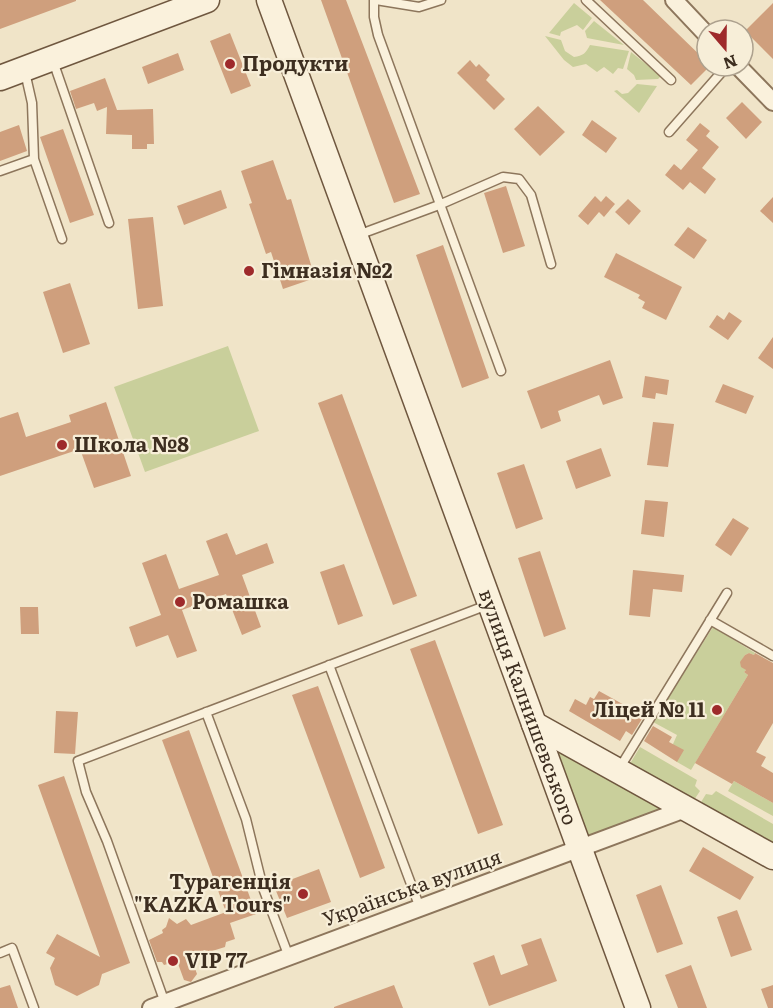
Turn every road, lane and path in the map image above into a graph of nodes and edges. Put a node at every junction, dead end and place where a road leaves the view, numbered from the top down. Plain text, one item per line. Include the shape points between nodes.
1 (207, 0) edge
2 (269, 0) edge
3 (375, 0) edge
4 (441, 0) edge
5 (586, 0) edge
6 (674, 0) edge
7 (695, 22) edge
8 (52, 58) junction
9 (25, 69) junction
10 (0, 78) edge
11 (716, 78) edge
12 (750, 78) edge
13 (671, 80) dead end
14 (773, 102) edge
15 (669, 132) dead end
16 (34, 159) junction
17 (0, 171) edge
18 (439, 205) junction
19 (109, 223) dead end
20 (355, 236) junction
21 (62, 239) dead end
22 (551, 264) dead end
23 (501, 371) dead end
24 (727, 593) dead end
25 (490, 604) junction
26 (710, 620) junction
27 (773, 656) edge
28 (329, 665) junction
29 (206, 712) junction
30 (534, 724) junction
31 (618, 770) junction
32 (688, 808) junction
33 (580, 848) junction
34 (773, 857) edge
35 (420, 908) junction
36 (0, 953) edge
37 (289, 957) junction
38 (158, 1005) edge
39 (34, 1008) edge
40 (638, 1008) edge

1 - 8 street
2 - 20 street, вулиця Калнишевського
3 - 4 lane via 419,8
3 - 18 lane via 378,35
5 - 13 lane
6 - 7 street
8 - 9 street
8 - 19 lane
9 - 10 street
9 - 16 lane via 32,103
11 - 15 lane
12 - 14 street
16 - 17 lane
16 - 21 lane
18 - 20 lane
18 - 22 lane via 503,177 519,179 531,195
18 - 23 lane
20 - 25 street, вулиця Калнишевського
24 - 26 lane
25 - 28 lane
25 - 30 street, вулиця Калнишевського
26 - 27 lane
26 - 31 lane
28 - 29 lane
28 - 35 lane
29 - 37 lane via 246,819 263,888
29 - 38 lane via 78,761
30 - 31 street
30 - 33 street, вулиця Калнишевського
31 - 32 street
32 - 33 street, Українська вулиця
32 - 34 street
33 - 35 street, Українська вулиця
33 - 40 street, вулиця Калнишевського
35 - 37 street, Українська вулиця
36 - 39 lane via 12,948
37 - 38 street, Українська вулиця

